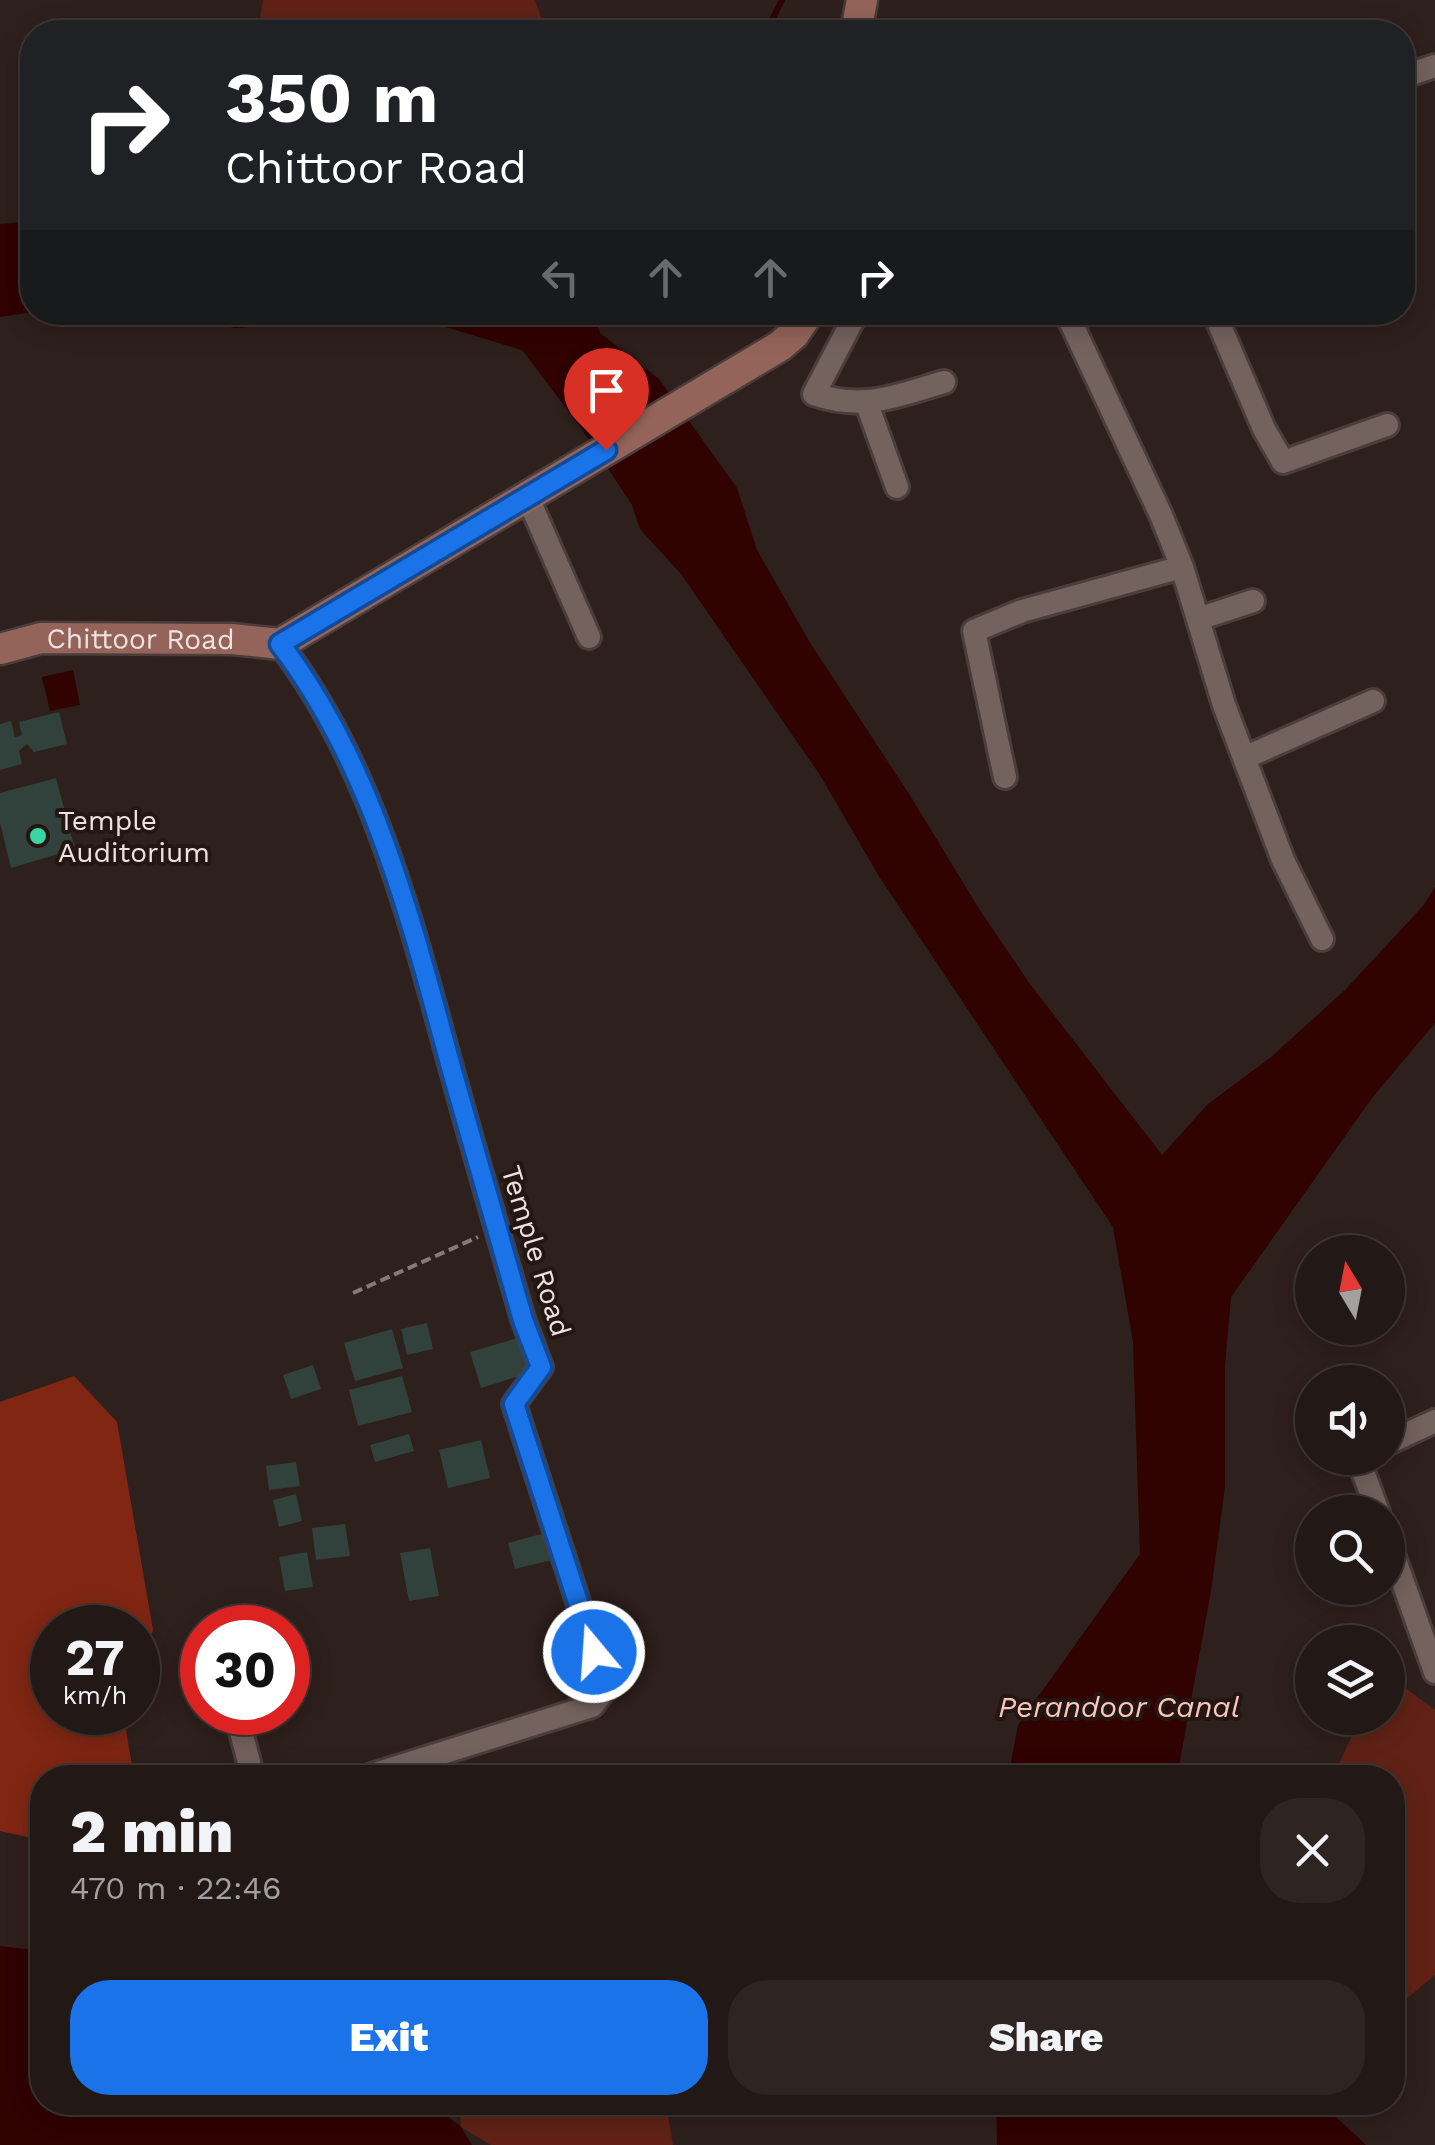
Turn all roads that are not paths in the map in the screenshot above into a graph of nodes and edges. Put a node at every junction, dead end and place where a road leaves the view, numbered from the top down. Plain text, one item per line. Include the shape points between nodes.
1 (800, 325) edge
2 (849, 325) edge
3 (1072, 325) edge
4 (1220, 325) edge
5 (944, 382) dead end
6 (867, 404) junction
7 (1387, 425) dead end
8 (898, 488) dead end
9 (528, 498) junction
10 (1182, 567) junction
11 (1253, 601) dead end
12 (1198, 620) junction
13 (588, 637) dead end
14 (280, 644) junction
15 (0, 649) edge
16 (1373, 700) dead end
17 (1244, 758) junction
18 (1004, 776) dead end
19 (1322, 938) dead end
20 (1435, 1421) edge
21 (1405, 1435) edge
22 (1405, 1588) edge
23 (1435, 1672) edge
24 (242, 1735) edge
25 (250, 1765) edge
26 (404, 1765) edge

1 - 9 main road via 780,346
2 - 6 street via 814,394
3 - 10 street
4 - 7 street via 1283,462
5 - 6 street
6 - 8 street
9 - 13 street
9 - 14 main road
10 - 12 street
10 - 18 street via 974,631
11 - 12 street
12 - 17 street
14 - 15 main road, Chittoor Road via 41,638
14 - 26 street, Temple Road via 344,746 387,853 541,1367 514,1404 606,1688 592,1706
16 - 17 street
17 - 19 street via 1282,860
20 - 21 street
22 - 23 street
24 - 25 street

